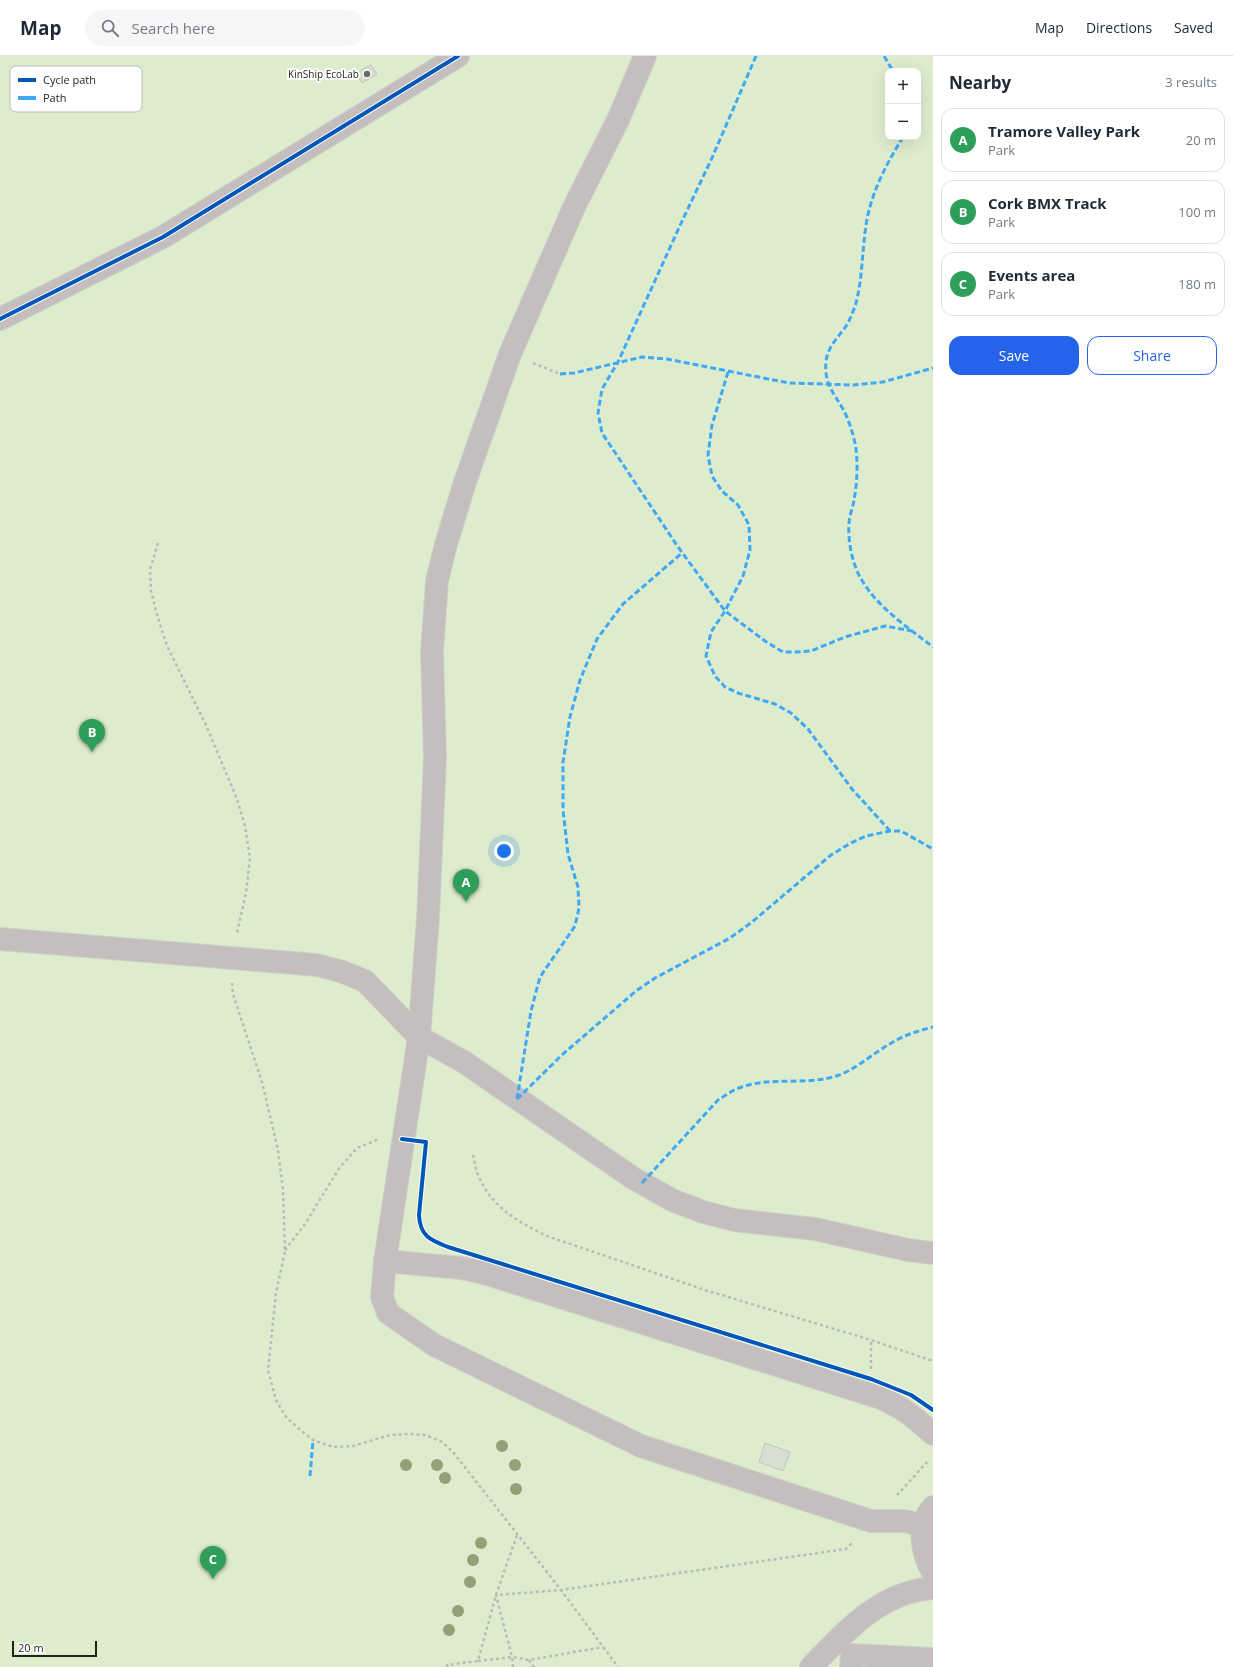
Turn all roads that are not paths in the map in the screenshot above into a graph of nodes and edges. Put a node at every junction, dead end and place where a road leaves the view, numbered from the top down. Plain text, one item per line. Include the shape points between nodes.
1 (458, 56) edge
2 (645, 56) edge
3 (0, 319) edge
4 (0, 939) edge
5 (419, 1037) junction
6 (933, 1253) edge
7 (385, 1261) junction
8 (933, 1434) edge
9 (920, 1518) edge
10 (933, 1572) edge
11 (933, 1588) edge
12 (845, 1632) junction
13 (933, 1659) edge
14 (852, 1661) edge
15 (811, 1667) edge

1 - 3 lane via 163,238
2 - 5 lane via 618,120 575,205 510,354 465,482 436,581 432,652 435,758 428,918
4 - 5 lane via 317,965 365,981
5 - 6 lane via 464,1062 633,1178 672,1200 734,1220 816,1229 908,1250
5 - 7 lane
7 - 8 lane via 461,1268 484,1273 881,1398 910,1414
7 - 9 lane via 382,1297 388,1314 434,1345 641,1446 877,1516
9 - 10 lane via 926,1560
11 - 12 lane via 896,1598 869,1611
12 - 14 lane
12 - 15 lane
13 - 14 lane

